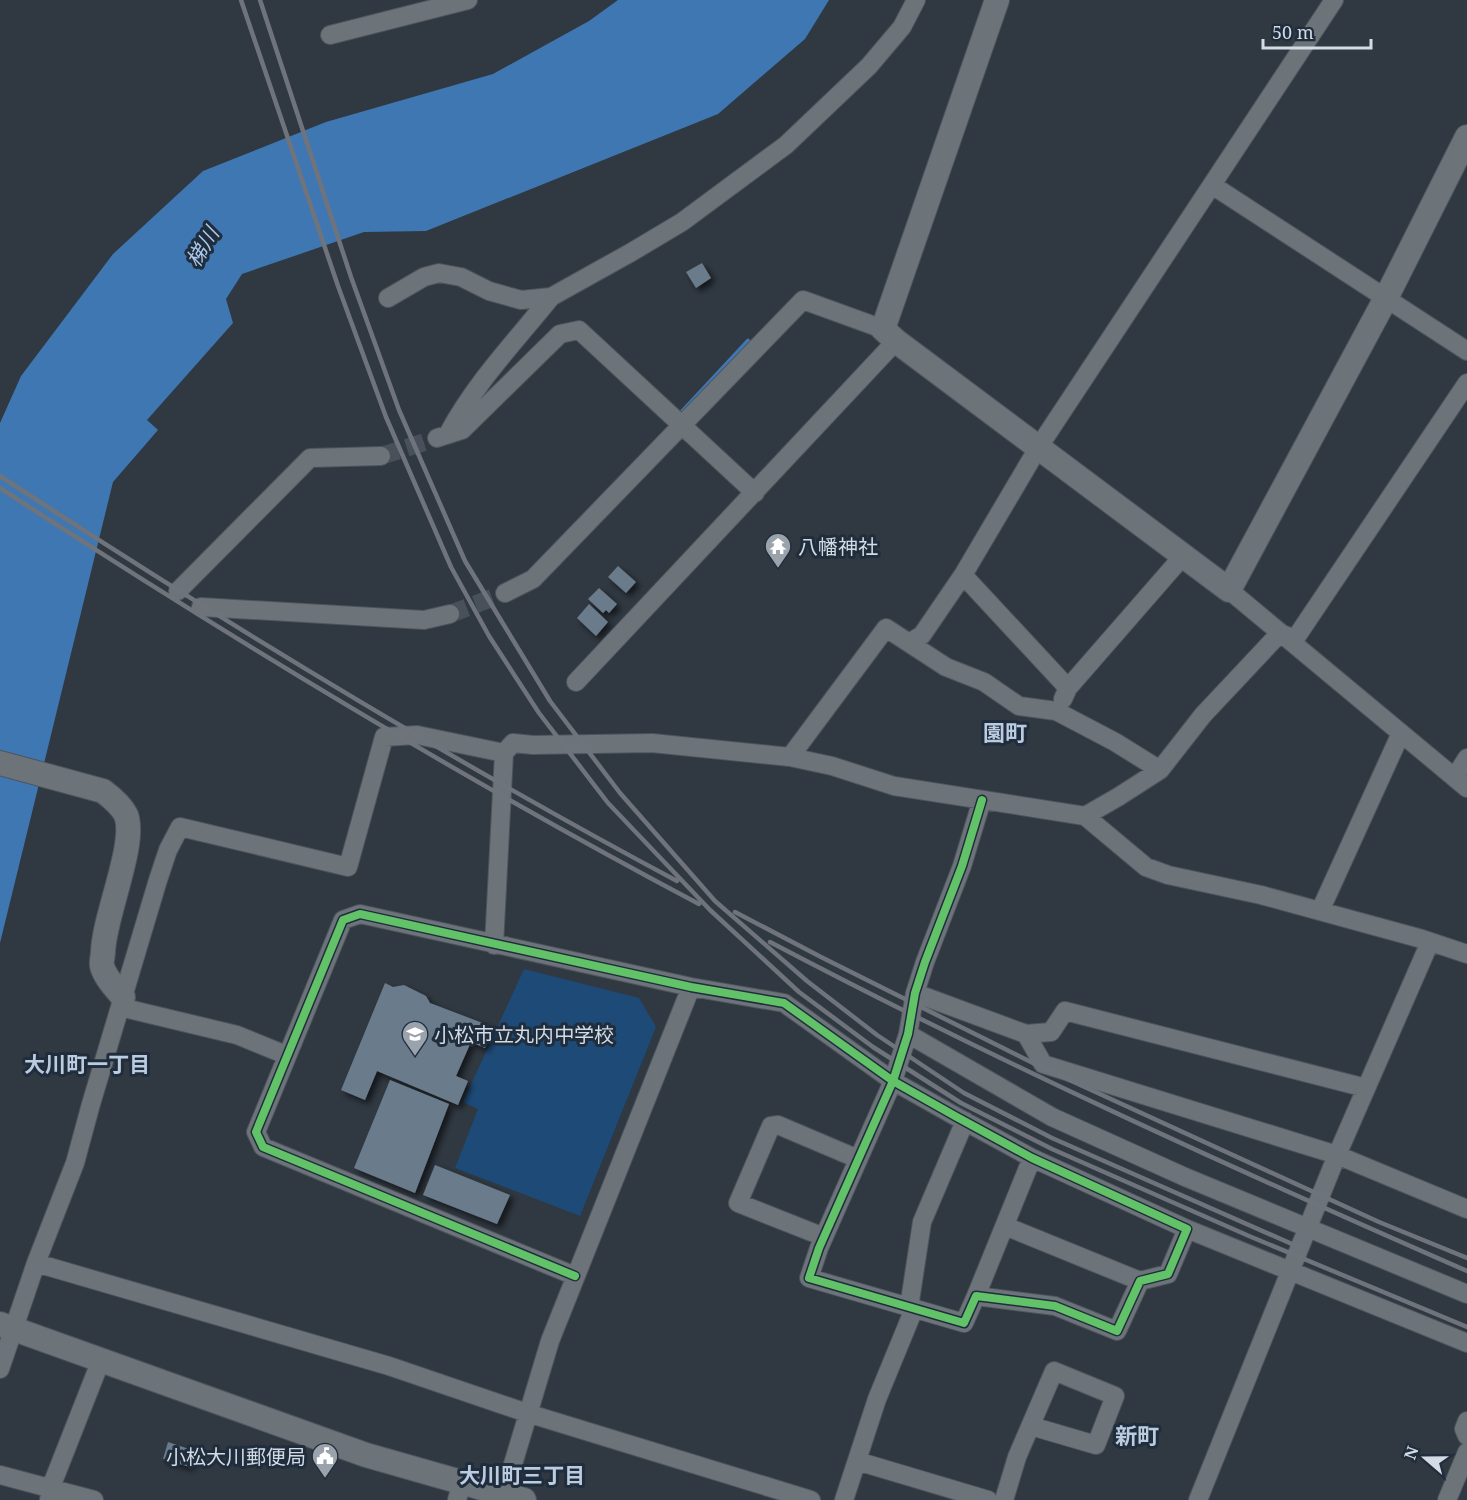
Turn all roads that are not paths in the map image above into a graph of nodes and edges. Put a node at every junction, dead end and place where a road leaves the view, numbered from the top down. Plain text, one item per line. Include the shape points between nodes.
1 (468, 0) edge
2 (916, 0) edge
3 (997, 0) edge
4 (1334, 0) edge
5 (330, 35) dead end
6 (1467, 137) edge
7 (1212, 185) junction
8 (551, 297) junction
9 (388, 298) dead end
10 (1386, 298) junction
11 (889, 335) junction
12 (1467, 351) edge
13 (1467, 383) edge
14 (682, 426) junction
15 (1038, 448) junction
16 (381, 456) tunnel mouth
17 (755, 493) junction
18 (1183, 556) junction
19 (963, 575) junction
20 (1228, 590) junction
21 (178, 591) dead end
22 (505, 593) tunnel mouth
23 (201, 607) dead end
24 (450, 614) tunnel mouth
25 (1280, 633) junction
26 (909, 643) junction
27 (576, 682) dead end
28 (1068, 688) junction
29 (1056, 711) junction
30 (1401, 733) junction
31 (504, 753) junction
32 (790, 757) junction
33 (1467, 758) edge
34 (0, 763) edge
35 (1160, 770) junction
36 (1461, 783) edge
37 (982, 800) junction
38 (1085, 816) junction
39 (1320, 911) junction
40 (1430, 942) junction
41 (494, 945) junction
42 (1467, 954) edge
43 (691, 987) junction
44 (915, 993) junction
45 (121, 1002) junction
46 (908, 1034) junction
47 (1026, 1034) junction
48 (286, 1055) junction
49 (892, 1081) junction
50 (1366, 1088) junction
51 (965, 1121) junction
52 (1337, 1155) junction
53 (1032, 1158) junction
54 (858, 1159) junction
55 (1467, 1209) edge
56 (1005, 1226) junction
57 (1308, 1228) junction
58 (1186, 1229) junction
59 (824, 1238) junction
60 (36, 1263) junction
61 (1291, 1270) junction
62 (575, 1276) junction
63 (1140, 1281) junction
64 (1467, 1294) edge
65 (976, 1296) junction
66 (914, 1309) junction
67 (7, 1326) edge
68 (1467, 1343) edge
69 (101, 1360) junction
70 (0, 1369) edge
71 (527, 1413) junction
72 (1467, 1421) edge
73 (1031, 1426) junction
74 (1467, 1436) edge
75 (1467, 1452) edge
76 (857, 1461) junction
77 (0, 1474) edge
78 (460, 1491) edge
79 (50, 1493) edge
80 (514, 1497) edge
81 (94, 1500) edge
82 (811, 1500) edge
83 (844, 1500) edge
84 (988, 1500) edge
85 (1004, 1500) edge
86 (1198, 1500) edge
87 (1447, 1500) edge

1 - 5 street
2 - 8 street via 902,27 869,66 786,145 682,222
3 - 11 street
4 - 7 street
6 - 10 street
7 - 10 street
7 - 15 street
8 - 9 street via 521,300 489,291 461,277 439,273 424,277
8 - 14 street via 489,371 442,436 462,430 560,334 579,330
10 - 12 street
10 - 20 street
11 - 14 street via 803,300
11 - 15 street
11 - 17 street
13 - 25 street via 1295,639
14 - 17 street
14 - 22 street via 533,579
15 - 18 street
15 - 19 street
16 - 21 street via 310,458
17 - 27 street
18 - 20 street
18 - 28 street
19 - 26 street via 922,635
19 - 28 street
20 - 25 street
23 - 24 street via 424,620
25 - 30 street
25 - 35 street via 1203,715
26 - 29 street via 946,667 984,682 1019,706
26 - 32 street via 886,628
28 - 29 street
29 - 35 street
30 - 36 street
30 - 39 street
31 - 32 street via 513,743 652,743
31 - 41 street
31 - 45 street via 417,735 384,737 348,867 180,826 168,850
32 - 37 street via 894,786
33 - 36 street
34 - 45 street via 103,791 126,815 126,850 107,921 102,965
35 - 38 street
37 - 38 street
37 - 44 street
38 - 39 street via 1146,867
39 - 40 street
40 - 42 street
40 - 50 street
41 - 43 street
41 - 48 street via 360,914 343,920
43 - 49 street via 784,1003
43 - 62 street
44 - 46 street
44 - 47 street
45 - 48 street via 237,1035
45 - 60 street via 75,1162
46 - 49 street
46 - 57 street via 1052,1116 1185,1178
47 - 50 street via 1051,1032 1065,1011
47 - 52 street via 1043,1064
48 - 62 street via 256,1132 263,1147
49 - 51 street
49 - 54 street
50 - 52 street
51 - 53 street
51 - 66 street via 922,1222 910,1301
52 - 55 street
52 - 57 street
53 - 56 street
53 - 58 street
54 - 59 street
54 - 59 street via 778,1125 771,1126 738,1203
56 - 63 street
56 - 65 street
57 - 61 street
57 - 64 street
58 - 61 street
58 - 63 street via 1168,1274
59 - 66 street via 809,1278
60 - 67 street
60 - 71 street via 389,1366
61 - 68 street
61 - 86 street
62 - 71 street
63 - 65 street via 1117,1331 1055,1306
65 - 66 street via 964,1323
66 - 76 street
67 - 69 street
67 - 70 street
69 - 78 street
69 - 79 street
71 - 80 street
71 - 82 street
72 - 74 street
73 - 73 street via 1054,1371 1115,1396 1096,1445
73 - 85 street
75 - 87 street
76 - 83 street
76 - 84 street
77 - 79 street
78 - 80 street
79 - 81 street

